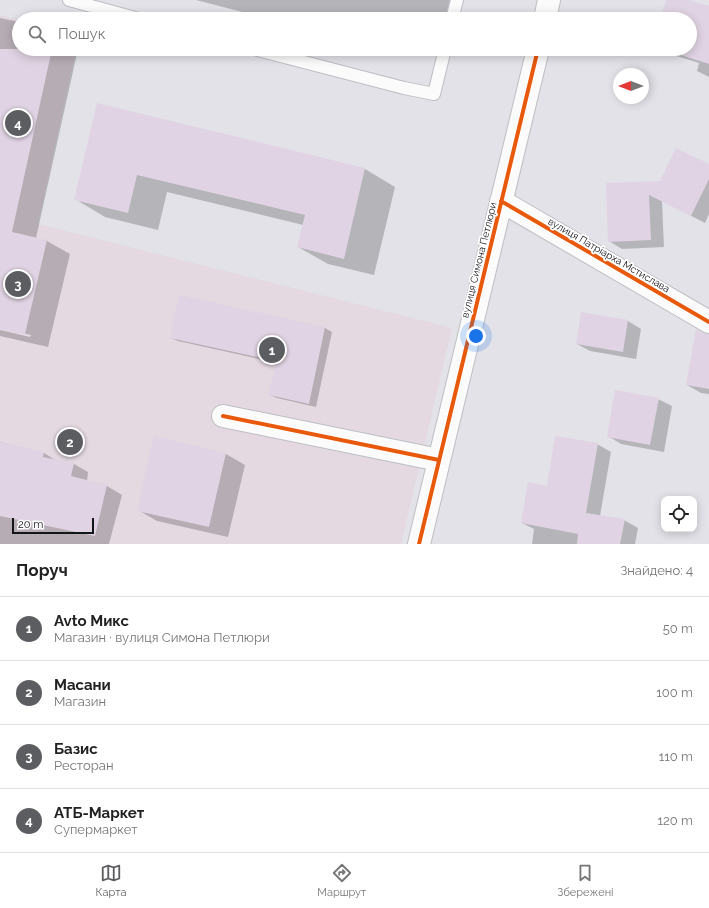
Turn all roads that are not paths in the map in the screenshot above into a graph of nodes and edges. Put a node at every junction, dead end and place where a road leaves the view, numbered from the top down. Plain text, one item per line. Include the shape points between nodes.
1 (69, 0) edge
2 (456, 0) edge
3 (549, 0) edge
4 (113, 12) edge
5 (453, 12) edge
6 (546, 12) edge
7 (281, 56) edge
8 (443, 56) edge
9 (536, 56) edge
10 (501, 201) junction
11 (709, 322) edge
12 (223, 416) dead end
13 (439, 460) junction
14 (419, 544) edge

1 - 4 lane
2 - 5 lane
3 - 6 street
7 - 8 lane via 434,94
9 - 10 street, вулиця Симона Петлюри
10 - 11 street, вулиця Патріарха Мстислава
10 - 13 street, вулиця Симона Петлюри
12 - 13 street
13 - 14 street, вулиця Симона Петлюри

